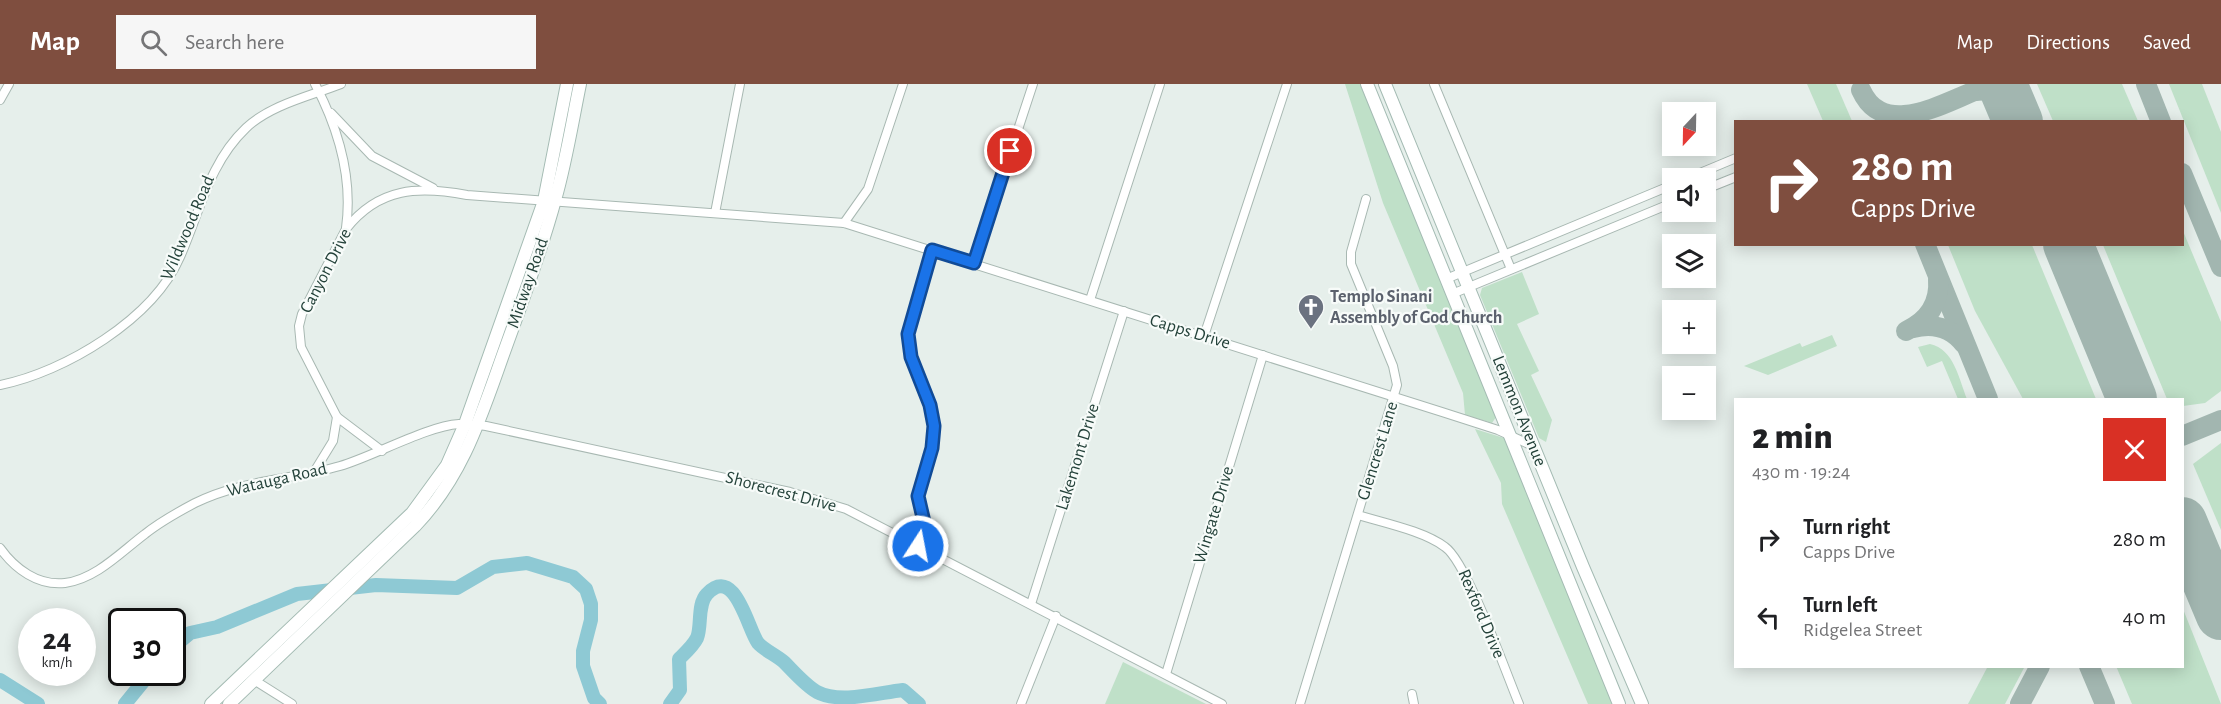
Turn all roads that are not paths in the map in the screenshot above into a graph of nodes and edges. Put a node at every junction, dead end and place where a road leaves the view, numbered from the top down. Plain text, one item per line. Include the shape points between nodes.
1 (340, 84) edge
2 (567, 84) edge
3 (580, 84) edge
4 (740, 84) edge
5 (903, 84) edge
6 (1033, 84) edge
7 (1160, 84) edge
8 (1287, 84) edge
9 (1367, 84) edge
10 (1385, 84) edge
11 (1434, 84) edge
12 (5, 86) edge
13 (317, 88) edge
14 (0, 100) edge
15 (328, 111) junction
16 (1734, 159) edge
17 (1724, 163) junction
18 (1712, 168) edge
19 (1733, 178) edge
20 (1716, 185) edge
21 (434, 189) junction
22 (1661, 190) edge
23 (1366, 199) dead end
24 (549, 201) junction
25 (1662, 207) edge
26 (1619, 208) junction
27 (715, 213) junction
28 (1625, 222) junction
29 (844, 223) junction
30 (346, 229) junction
31 (932, 250) junction
32 (1505, 255) junction
33 (974, 263) junction
34 (1511, 269) junction
35 (1462, 273) junction
36 (1446, 279) junction
37 (1468, 287) junction
38 (1452, 294) junction
39 (1090, 300) junction
40 (1124, 311) junction
41 (1204, 336) junction
42 (1263, 355) junction
43 (0, 385) edge
44 (1394, 397) junction
45 (338, 417) junction
46 (471, 425) junction
47 (1510, 435) junction
48 (1534, 447) junction
49 (382, 451) junction
50 (314, 472) junction
51 (1358, 515) junction
52 (918, 546) junction
53 (0, 549) edge
54 (1582, 567) junction
55 (1565, 574) junction
56 (1031, 604) junction
57 (1056, 616) junction
58 (1166, 674) junction
59 (249, 676) junction
60 (1412, 694) dead end
61 (211, 704) edge
62 (229, 704) edge
63 (292, 704) edge
64 (1021, 704) edge
65 (1222, 704) edge
66 (1300, 704) edge
67 (1414, 704) edge
68 (1519, 704) edge
69 (1620, 704) edge
70 (1642, 704) edge

1 - 13 street, Wildwood Road
2 - 24 main road
3 - 24 main road
4 - 27 street
5 - 29 street via 868,189
6 - 33 street
7 - 39 street
8 - 41 street
9 - 36 main road, Lemmon Avenue
10 - 35 main road, Lemmon Avenue
11 - 32 street
12 - 14 street
13 - 15 street
13 - 43 street, Wildwood Road via 258,118 231,143 214,169 176,265 146,306 74,359 38,375
15 - 21 street via 372,156
15 - 30 street via 350,188
16 - 17 street
17 - 18 street
17 - 19 street
19 - 20 street
21 - 24 street, Canyon Drive
21 - 30 street, Canyon Drive via 404,191 382,198 363,210
22 - 26 street
23 - 44 street, Glencrest Lane via 1351,264 1393,366 1397,385
24 - 27 street
24 - 46 main road, Midway Road
25 - 28 street
26 - 28 street
26 - 32 street
27 - 29 street
28 - 34 street
29 - 31 street, Capps Drive
30 - 45 street, Canyon Drive via 299,326 305,358
31 - 33 street, Capps Drive
31 - 52 street via 908,334 911,357 934,426 918,496 924,522
32 - 34 street
32 - 35 street
33 - 39 street, Capps Drive
34 - 37 street
35 - 36 street
35 - 37 main road, Lemmon Avenue
36 - 38 main road, Lemmon Avenue
37 - 38 street
37 - 48 main road, Lemmon Avenue
38 - 47 main road, Lemmon Avenue
39 - 40 street, Capps Drive
40 - 41 street, Capps Drive
40 - 56 street, Lakemont Drive
41 - 42 street, Capps Drive
42 - 44 street, Capps Drive
42 - 58 street, Wingate Drive
44 - 47 street, Capps Drive
44 - 51 street, Glencrest Lane
45 - 49 street, Canyon Drive
45 - 50 street via 333,441
46 - 49 street, Watauga Road via 438,429
46 - 52 street, Shorecrest Drive via 815,499 846,509
46 - 59 main road, Midway Road via 412,513 298,619
46 - 59 main road, Midway Road via 457,472 436,504 316,620
47 - 48 street, Capps Drive
47 - 55 main road, Lemmon Avenue
48 - 54 main road, Lemmon Avenue
49 - 50 street, Watauga Road
50 - 53 street, Watauga Road via 253,483 203,500 147,532 94,573 73,582 53,583 34,578 15,567
51 - 66 street, Glencrest Lane
51 - 68 street, Rexford Drive via 1437,542 1452,552
52 - 56 street, Shorecrest Drive
54 - 55 main road
54 - 70 main road, Lemmon Avenue
55 - 69 main road, Lemmon Avenue
56 - 57 street, Shorecrest Drive
57 - 58 street, Shorecrest Drive
57 - 64 street
58 - 65 street, Shorecrest Drive
59 - 61 main road, Midway Road
59 - 62 main road, Midway Road
59 - 63 street
60 - 67 street

